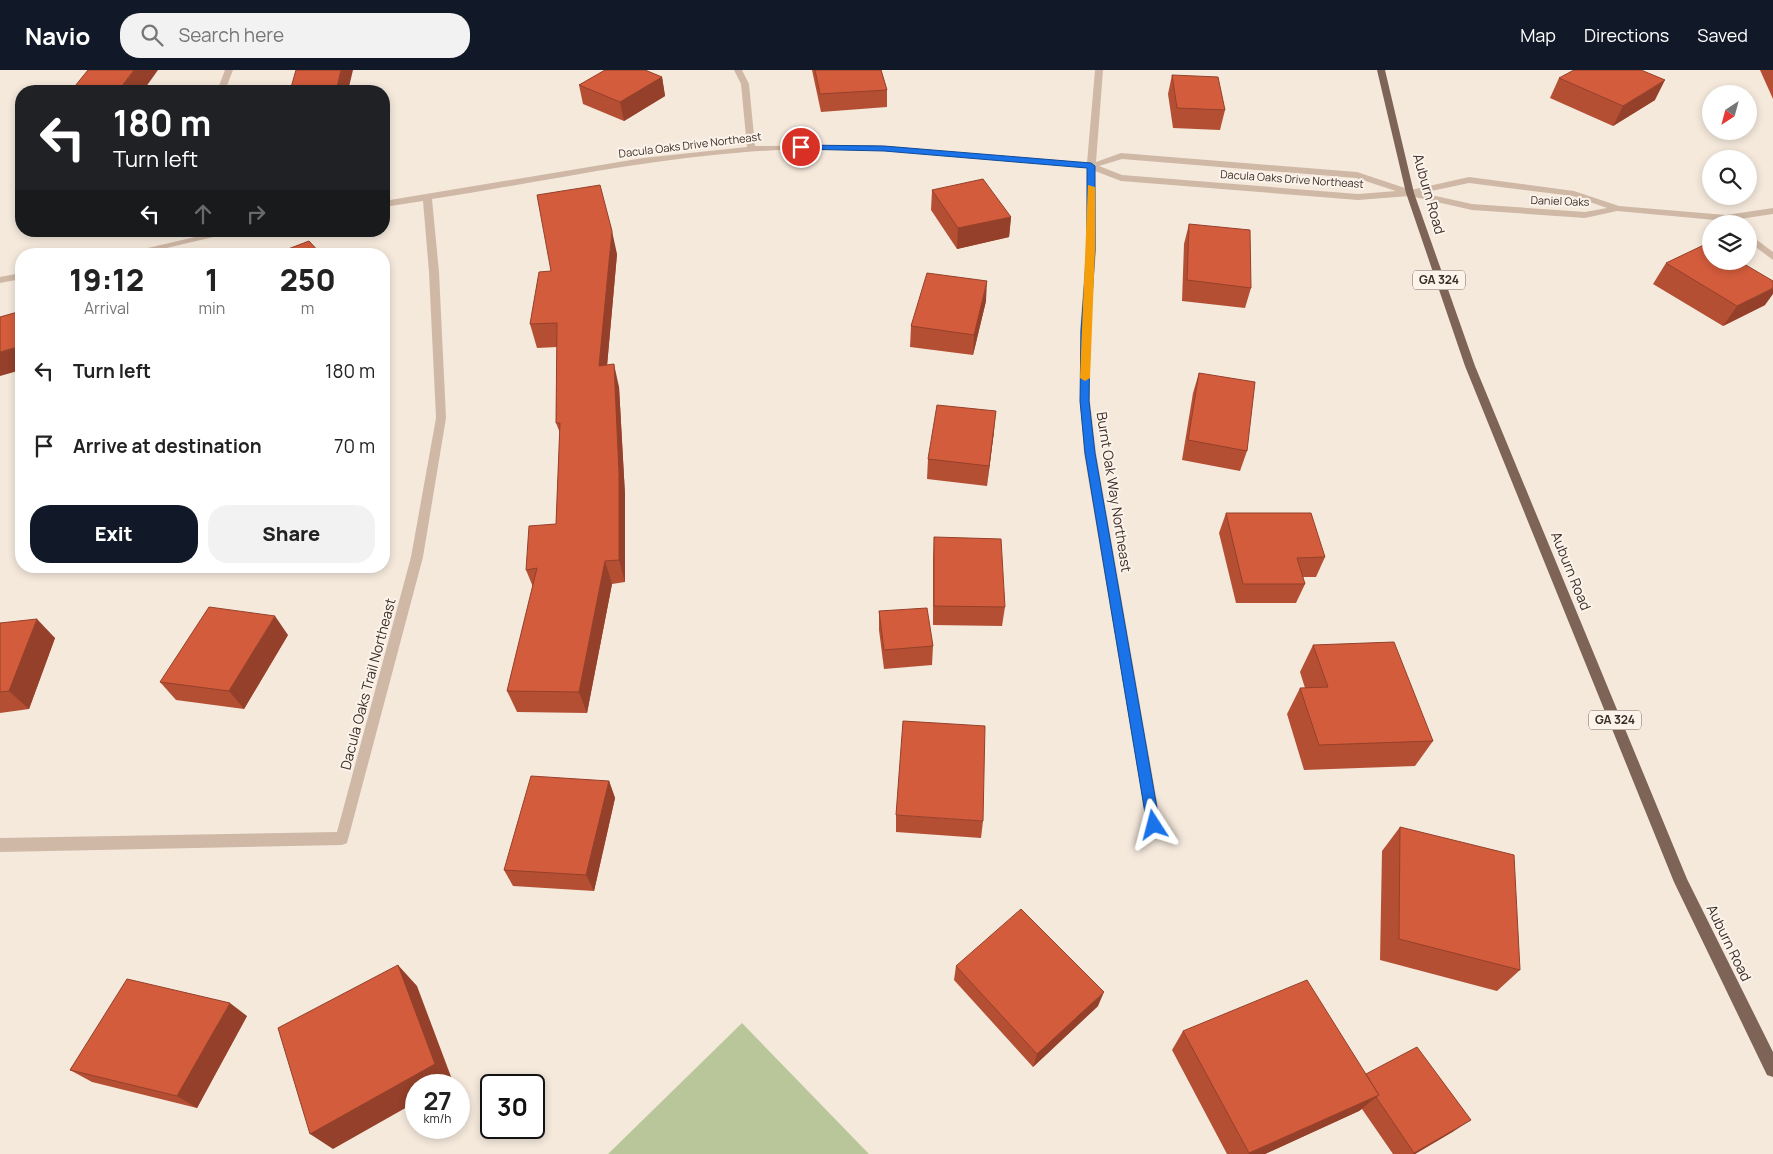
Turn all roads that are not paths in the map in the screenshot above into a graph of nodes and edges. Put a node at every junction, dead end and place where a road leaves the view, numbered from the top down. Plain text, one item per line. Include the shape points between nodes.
1 (229, 70) edge
2 (738, 70) edge
3 (1099, 70) edge
4 (1381, 70) edge
5 (223, 85) edge
6 (751, 149) junction
7 (1091, 166) junction
8 (1410, 193) junction
9 (427, 198) junction
10 (390, 203) edge
11 (1618, 209) junction
12 (1773, 211) edge
13 (1755, 215) edge
14 (1702, 218) edge
15 (196, 237) edge
16 (1757, 244) edge
17 (151, 248) edge
18 (1773, 257) edge
19 (15, 277) edge
20 (0, 280) edge
21 (1154, 825) dead end
22 (0, 845) edge
23 (1773, 1069) edge

1 - 5 street
2 - 6 street via 745,84
3 - 7 street, Burnt Oak Way Northeast
4 - 8 main road, Auburn Road / GA 324
6 - 7 street, Dacula Oaks Drive Northeast via 884,149
6 - 9 street, Dacula Oaks Drive Northeast via 664,158
7 - 8 street, Dacula Oaks Drive Northeast via 1121,178 1152,181 1358,197
7 - 8 street, Dacula Oaks Drive Northeast via 1122,156 1347,174
7 - 21 street, Burnt Oak Way Northeast via 1085,401 1090,453
8 - 11 street, Daniel Oaks via 1472,208 1585,215
8 - 11 street, Daniel Oaks via 1469,180 1574,194
8 - 23 main road, Auburn Road / GA 324 via 1470,366 1681,882
9 - 10 street, Dacula Oaks Drive Northeast
9 - 22 street, Dacula Oaks Trail Northeast via 442,418 417,558 342,838
11 - 14 street
12 - 13 street
15 - 17 street
16 - 18 street
19 - 20 street

